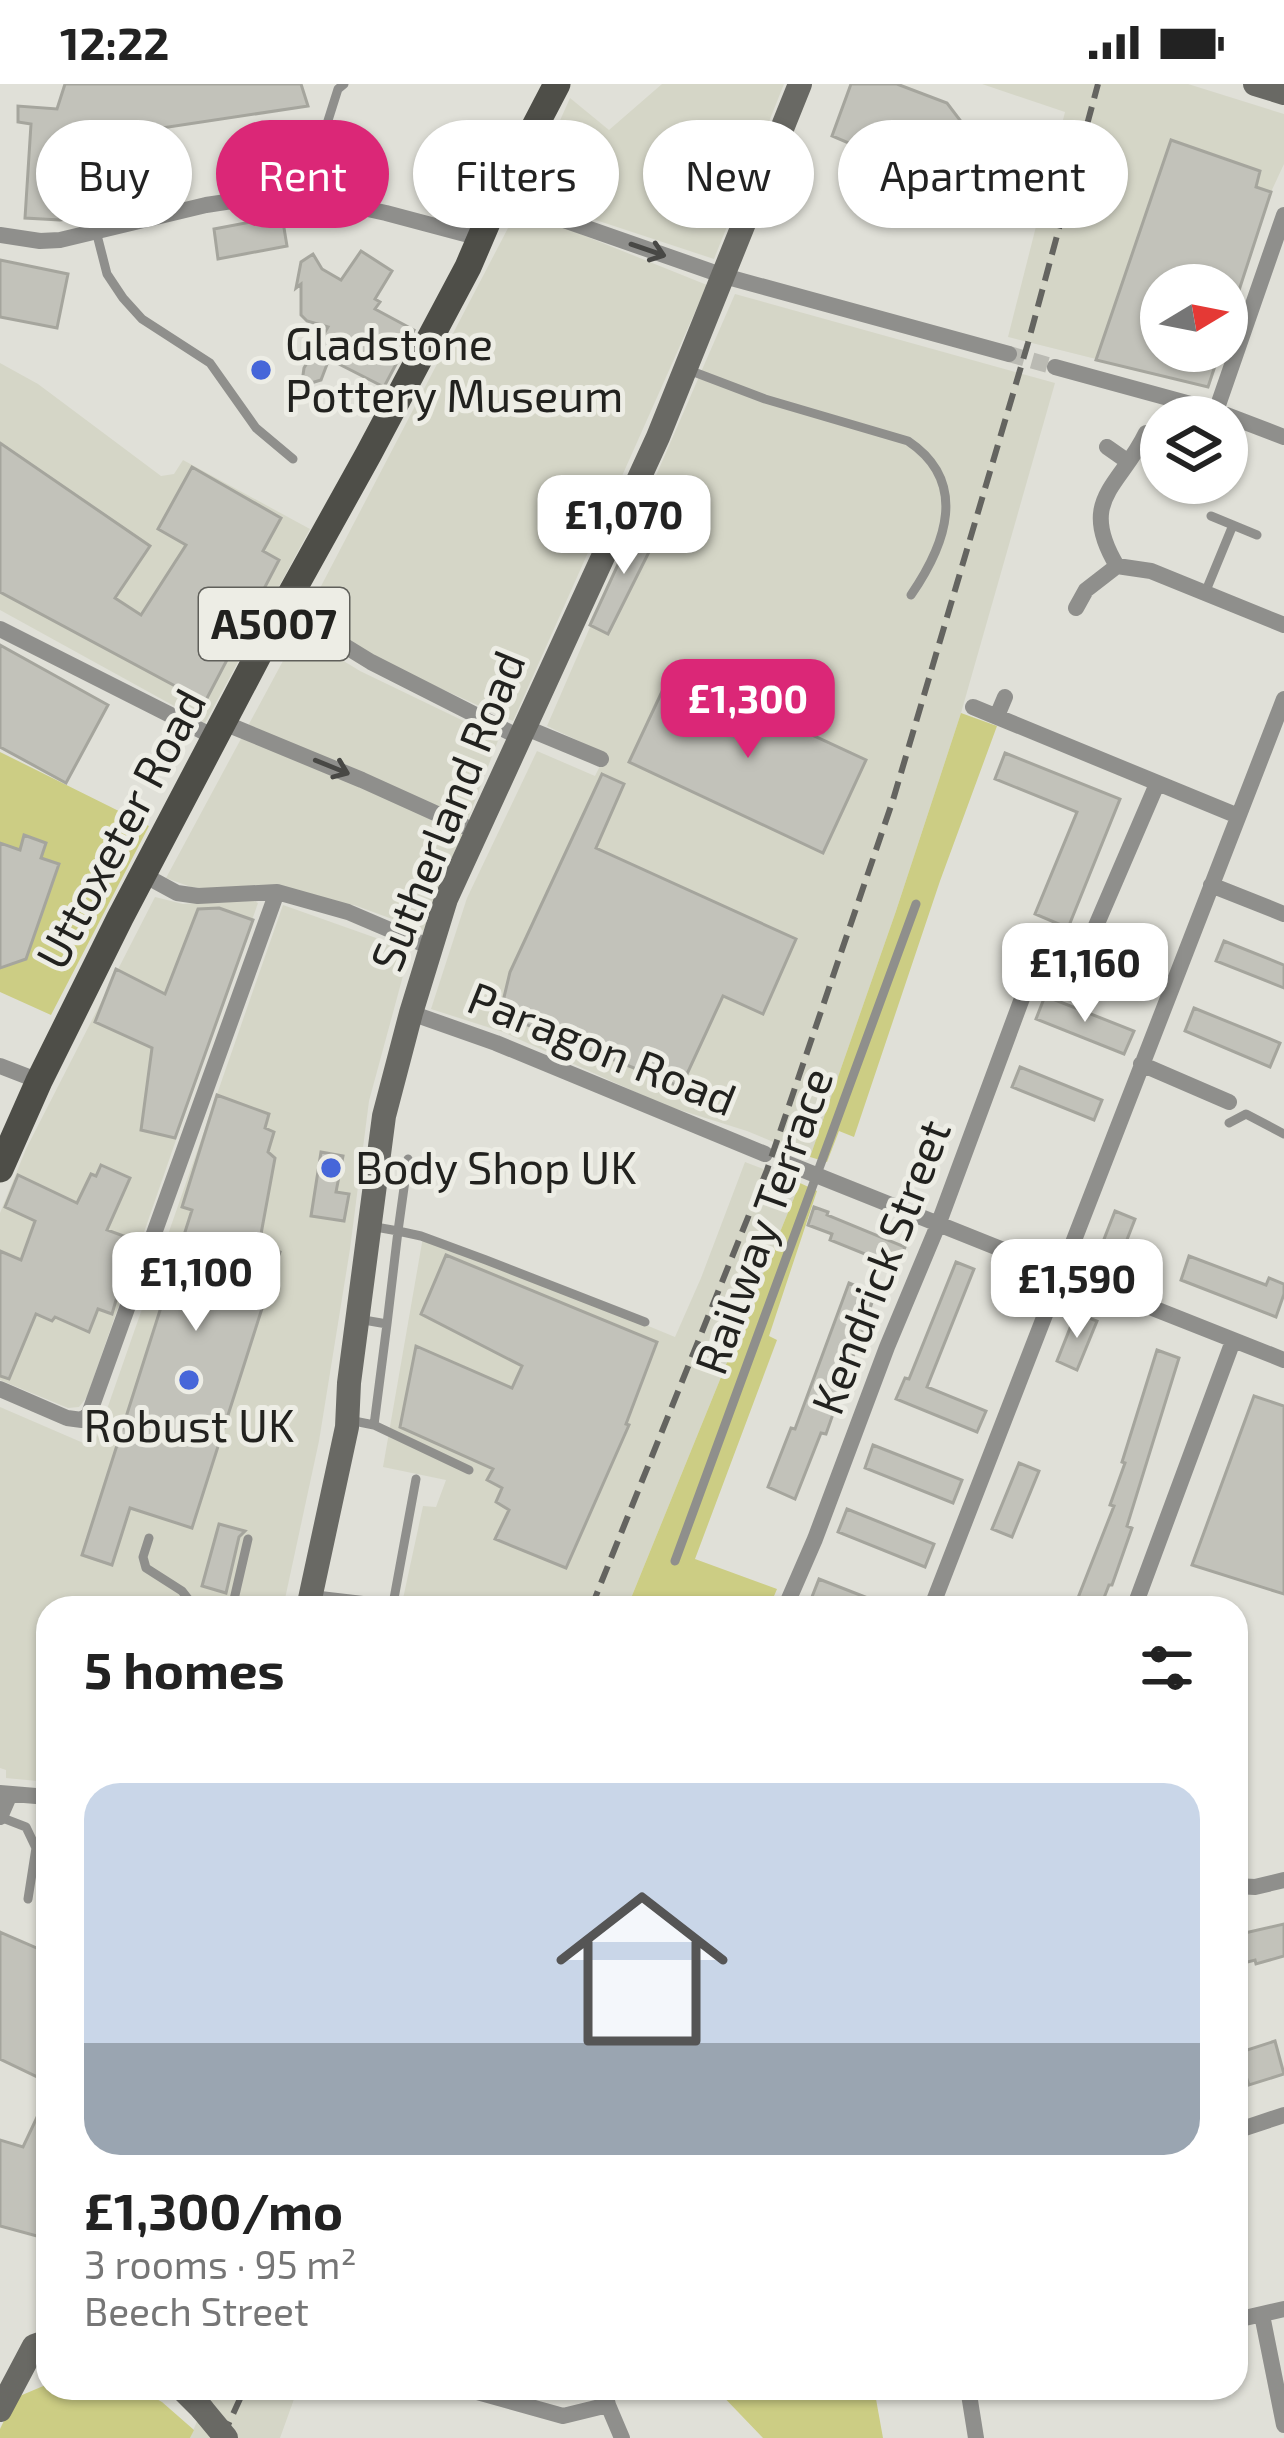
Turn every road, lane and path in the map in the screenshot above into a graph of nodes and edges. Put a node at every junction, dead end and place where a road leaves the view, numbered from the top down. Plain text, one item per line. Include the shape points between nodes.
1 (344, 84) edge
2 (557, 84) edge
3 (800, 84) edge
4 (1255, 84) edge
5 (1284, 93) edge
6 (328, 120) edge
7 (538, 120) edge
8 (216, 203) edge
9 (389, 214) edge
10 (1284, 214) edge
11 (484, 228) edge
12 (587, 228) edge
13 (95, 232) junction
14 (0, 235) edge
15 (480, 238) junction
16 (724, 276) junction
17 (1009, 354) tunnel mouth
18 (1055, 367) tunnel mouth
19 (686, 369) junction
20 (1161, 396) edge
21 (1221, 396) edge
22 (1248, 423) edge
23 (1284, 437) edge
24 (1140, 445) edge
25 (1107, 447) dead end
26 (292, 459) dead end
27 (1127, 460) junction
28 (1211, 516) dead end
29 (1233, 525) junction
30 (1257, 535) dead end
31 (1117, 566) junction
32 (1205, 593) junction
33 (911, 595) dead end
34 (283, 608) junction
35 (1076, 608) dead end
36 (1284, 626) edge
37 (0, 629) edge
38 (1005, 697) dead end
39 (1284, 699) edge
40 (973, 707) dead end
41 (997, 716) junction
42 (220, 731) junction
43 (522, 732) junction
44 (601, 759) dead end
45 (1157, 784) junction
46 (1238, 816) junction
47 (477, 832) junction
48 (142, 874) junction
49 (1211, 885) junction
50 (277, 892) junction
51 (916, 904) dead end
52 (1284, 914) edge
53 (1016, 943) dead end
54 (430, 947) junction
55 (1040, 951) junction
56 (411, 1013) junction
57 (1141, 1064) junction
58 (0, 1066) edge
59 (38, 1082) junction
60 (1229, 1102) dead end
61 (1229, 1123) dead end
62 (1284, 1134) edge
63 (765, 1154) dead end
64 (408, 1159) dead end
65 (786, 1163) dead end
66 (0, 1169) edge
67 (815, 1175) junction
68 (938, 1225) junction
69 (370, 1226) junction
70 (398, 1231) junction
71 (1061, 1273) junction
72 (1145, 1305) dead end
73 (358, 1319) junction
74 (645, 1322) dead end
75 (387, 1324) junction
76 (1233, 1341) junction
77 (1284, 1360) edge
78 (0, 1388) edge
79 (347, 1419) junction
80 (374, 1425) junction
81 (470, 1470) dead end
82 (416, 1479) dead end
83 (149, 1538) dead end
84 (248, 1539) dead end
85 (675, 1561) dead end
86 (186, 1596) edge
87 (235, 1596) edge
88 (310, 1596) edge
89 (394, 1596) edge
90 (790, 1596) edge
91 (936, 1596) edge
92 (1138, 1596) edge
93 (5, 1793) edge
94 (36, 1796) edge
95 (0, 1817) edge
96 (1284, 1880) edge
97 (1248, 1887) edge
98 (28, 1899) dead end
99 (1284, 2115) edge
100 (1248, 2127) edge
101 (1284, 2309) edge
102 (1262, 2315) junction
103 (1248, 2318) edge
104 (36, 2345) edge
105 (193, 2400) edge
106 (506, 2400) edge
107 (599, 2400) edge
108 (607, 2400) edge
109 (970, 2400) edge
110 (0, 2410) edge
111 (1284, 2425) edge
112 (226, 2438) edge
113 (622, 2438) edge
114 (976, 2438) edge

1 - 6 lane
2 - 7 main road, Uttoxeter Road / A5007
3 - 16 street, Sutherland Road
4 - 5 street
8 - 13 street
9 - 15 street
10 - 21 street
11 - 15 main road, Uttoxeter Road / A5007
12 -> 16 street
13 - 14 street via 40,241
13 - 26 lane via 123,298 210,363 256,428
15 - 34 main road, Uttoxeter Road / A5007
16 - 17 street
16 - 19 street, Sutherland Road
18 - 20 street
19 - 33 lane via 920,449 943,479 945,516 934,557
19 - 43 street, Sutherland Road
22 - 23 street
24 - 27 street
25 - 27 street
27 - 31 street via 1100,515
28 - 29 lane
29 - 30 lane
29 - 32 lane
31 - 32 street
31 - 35 street
32 - 36 street
34 - 42 main road, Uttoxeter Road / A5007
34 - 43 street via 371,662
37 - 42 street
38 - 41 street
39 - 46 street
40 - 41 street
41 - 45 street
42 -> 47 street via 362,780
42 - 48 main road, Uttoxeter Road / A5007
43 - 44 street
43 - 47 street, Sutherland Road
45 - 46 street
45 - 55 street via 1080,962 1044,939
46 - 49 street
47 - 54 street, Sutherland Road
48 - 50 street via 198,896
48 - 59 main road, Uttoxeter Road / A5007
49 - 52 street
49 - 57 street
50 - 54 street
50 - 78 street via 89,1414 67,1418
51 - 67 lane, Railway Terrace
53 - 55 street
54 - 56 street, Sutherland Road
55 - 68 street, Kendrick Street
56 - 63 street, Paragon Road
56 - 69 street, Sutherland Road via 384,1116
57 - 60 street
57 - 71 street
58 - 59 street
59 - 66 main road, Uttoxeter Road / A5007
61 - 62 lane via 1246,1114
64 - 70 lane
65 - 67 street
67 - 68 street
67 - 85 lane, Railway Terrace
68 - 71 street
68 - 90 street, Kendrick Street
69 - 70 lane
69 - 73 street, Sutherland Road
70 - 74 lane
70 - 75 lane
71 - 91 street
72 - 76 street
73 - 75 lane
73 - 79 street, Sutherland Road
75 - 80 lane
76 - 77 street
76 - 92 street
79 - 80 lane
79 - 88 street, Sutherland Road
80 - 81 lane
82 - 89 lane
83 - 86 lane via 146,1568
84 - 87 lane
93 - 94 street
93 - 95 street
95 - 98 lane via 26,1827 36,1848
96 - 97 street
99 - 100 street
101 - 102 street
102 - 103 street
102 - 111 street
104 - 110 street
105 - 112 street, bridge
106 - 107 street via 563,2416
108 - 113 street
109 - 114 street

